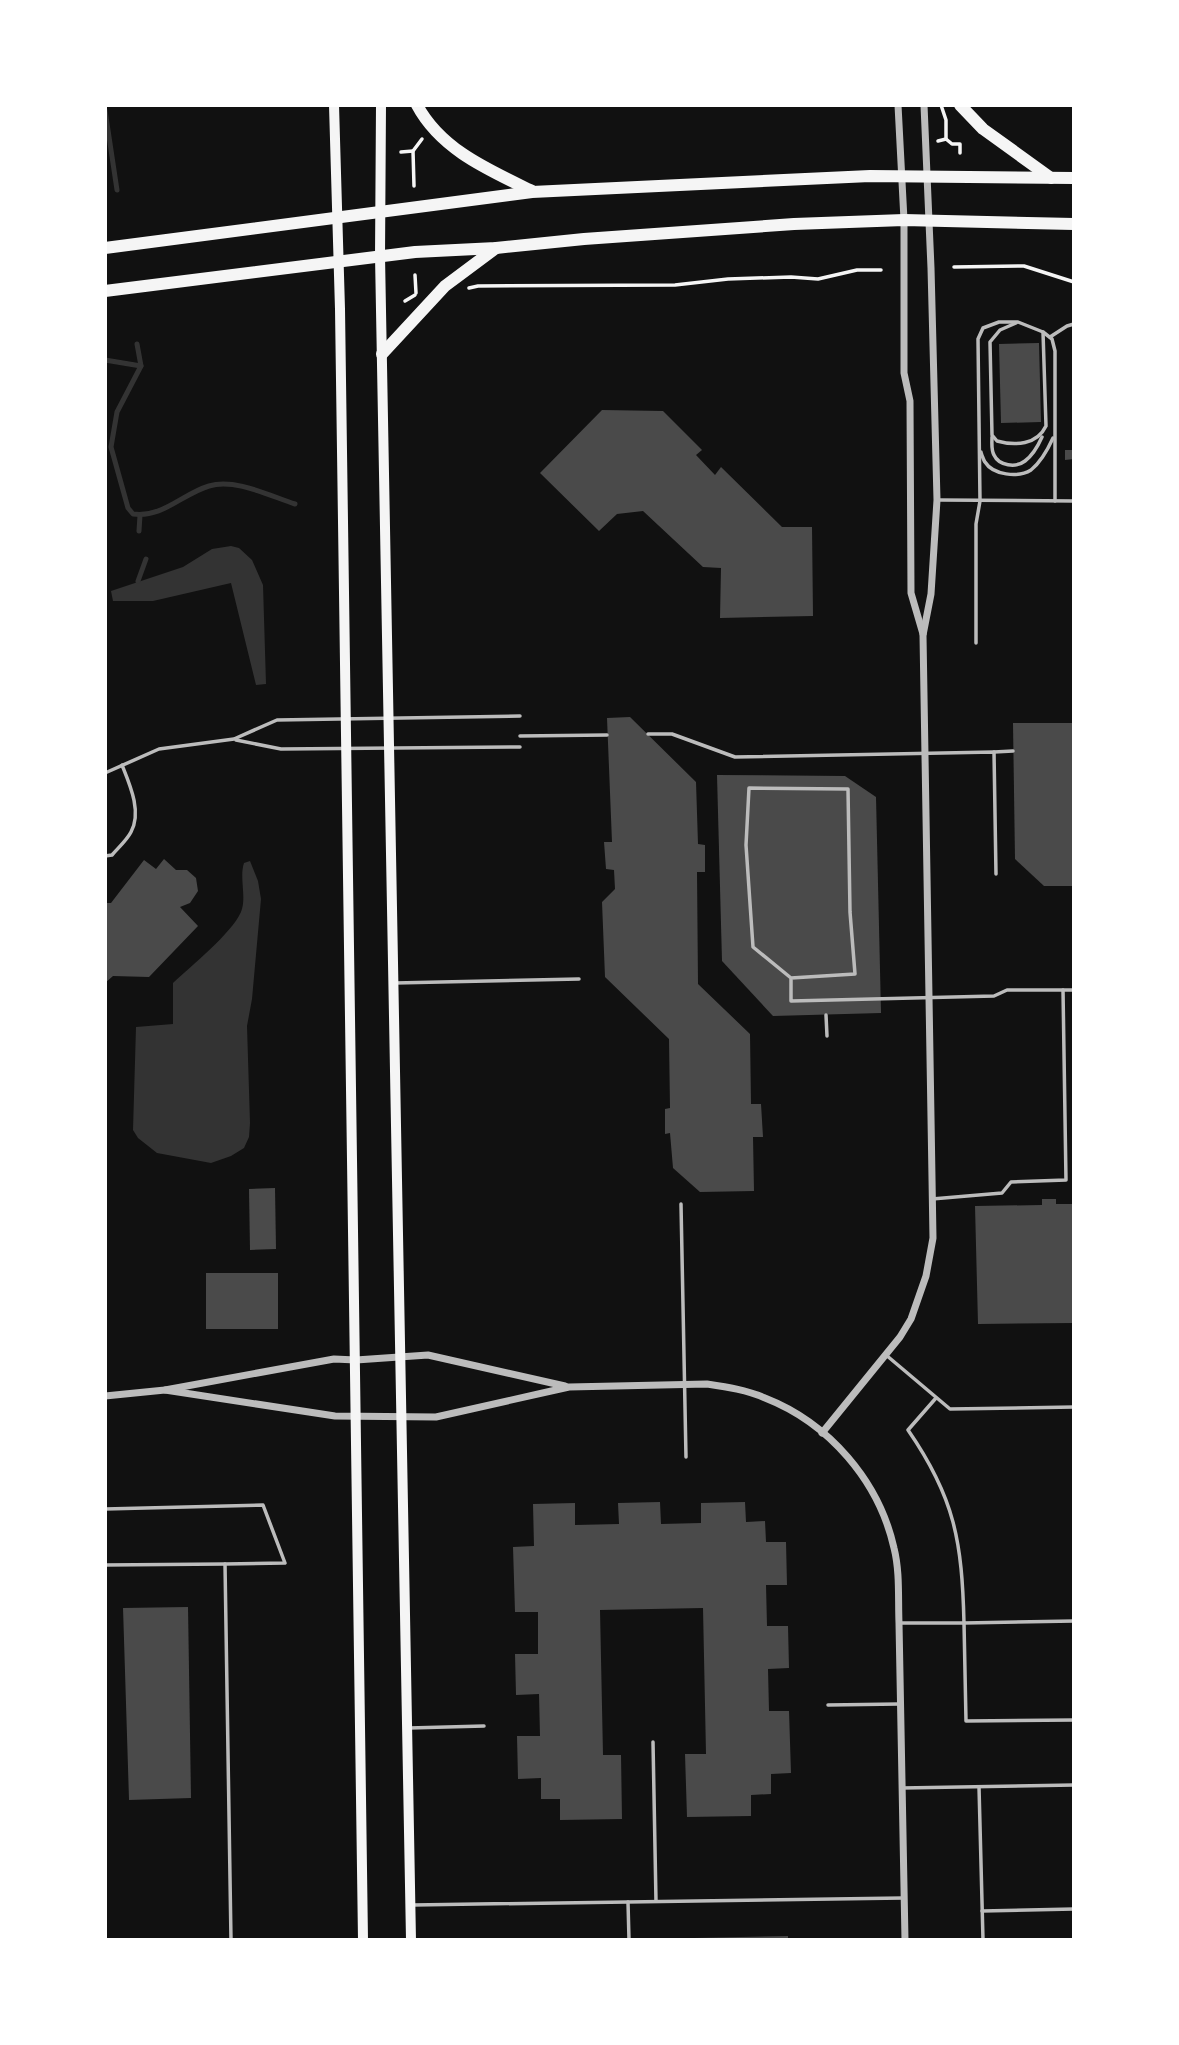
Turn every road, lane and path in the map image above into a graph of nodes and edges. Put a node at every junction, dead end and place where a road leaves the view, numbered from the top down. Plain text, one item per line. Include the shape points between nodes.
1 (334, 105) edge
2 (380, 105) edge
3 (417, 105) edge
4 (898, 105) edge
5 (924, 105) edge
6 (941, 105) edge
7 (960, 105) edge
8 (427, 135) dead end
9 (946, 139) junction
10 (936, 141) dead end
11 (413, 151) junction
12 (401, 152) dead end
13 (960, 153) dead end
14 (901, 177) junction
15 (926, 177) junction
16 (1051, 178) junction
17 (1074, 178) edge
18 (414, 186) dead end
19 (532, 192) junction
20 (381, 212) junction
21 (337, 218) junction
22 (904, 220) junction
23 (930, 220) junction
24 (1074, 224) edge
25 (105, 248) edge
26 (496, 248) junction
27 (380, 256) junction
28 (338, 261) junction
29 (954, 267) dead end
30 (880, 270) dead end
31 (415, 275) dead end
32 (1074, 282) edge
33 (461, 290) dead end
34 (105, 291) edge
35 (405, 301) dead end
36 (1017, 321) junction
37 (1074, 324) edge
38 (1044, 332) junction
39 (1050, 337) junction
40 (382, 354) junction
41 (1043, 432) junction
42 (1055, 432) junction
43 (992, 435) junction
44 (979, 446) junction
45 (937, 500) junction
46 (980, 501) junction
47 (1055, 501) junction
48 (1074, 501) edge
49 (923, 635) junction
50 (976, 643) dead end
51 (520, 716) dead end
52 (346, 719) junction
53 (389, 719) junction
54 (648, 734) dead end
55 (607, 735) dead end
56 (520, 736) dead end
57 (234, 739) junction
58 (389, 747) junction
59 (520, 747) dead end
60 (346, 748) junction
61 (1013, 751) dead end
62 (925, 752) junction
63 (994, 752) junction
64 (122, 765) junction
65 (105, 771) edge
66 (105, 856) edge
67 (996, 874) dead end
68 (791, 978) junction
69 (579, 979) dead end
70 (393, 983) junction
71 (1074, 989) edge
72 (1063, 990) junction
73 (929, 997) junction
74 (826, 1014) dead end
75 (827, 1036) dead end
76 (932, 1199) junction
77 (681, 1204) dead end
78 (886, 1355) junction
79 (400, 1357) junction
80 (356, 1360) junction
81 (685, 1385) junction
82 (569, 1387) junction
83 (165, 1390) junction
84 (105, 1396) edge
85 (936, 1398) junction
86 (1074, 1407) edge
87 (355, 1416) junction
88 (400, 1417) junction
89 (822, 1433) junction
90 (686, 1457) dead end
91 (105, 1508) edge
92 (225, 1564) junction
93 (105, 1565) edge
94 (1074, 1621) edge
95 (899, 1623) junction
96 (964, 1623) junction
97 (901, 1704) junction
98 (828, 1705) dead end
99 (1074, 1720) edge
100 (484, 1726) dead end
101 (407, 1728) junction
102 (653, 1742) dead end
103 (1074, 1785) edge
104 (979, 1787) junction
105 (902, 1788) junction
106 (905, 1898) junction
107 (656, 1901) junction
108 (628, 1902) junction
109 (411, 1905) junction
110 (1074, 1909) edge
111 (982, 1910) junction
112 (231, 1940) edge
113 (363, 1940) edge
114 (411, 1940) edge
115 (629, 1940) edge
116 (905, 1940) edge
117 (982, 1940) edge

1 - 21 main road
2 - 20 main road
3 - 19 main road via 448,144
4 - 14 street
5 - 15 street
6 - 9 path
7 - 16 main road via 984,129
8 - 11 path
9 - 10 path
9 - 13 path via 960,144
11 - 12 path
11 - 18 path
14 - 15 main road
14 - 19 main road
14 - 22 street
15 - 16 main road
15 - 23 street
16 - 17 main road
19 - 20 main road
20 - 21 main road
20 - 27 main road
21 - 25 main road
21 - 28 main road
22 - 23 main road
22 - 26 main road via 794,224
22 - 49 street via 911,593
23 - 24 main road
23 - 45 street
26 - 27 main road
26 - 40 main road via 444,286
27 - 28 main road
27 - 40 main road
28 - 34 main road
28 - 52 main road
29 - 32 path via 1024,266
30 - 33 path via 818,279
31 - 35 path via 416,294
36 - 38 lane
36 - 43 lane via 990,342
36 - 44 lane via 983,328 978,339
37 - 39 lane
38 - 39 lane
38 - 41 lane
39 - 42 lane via 1055,351
40 - 53 main road
41 - 43 lane via 1026,442 1004,443
41 - 43 lane via 1036,449 1015,465 996,458
42 - 44 lane via 1042,458 1020,474 990,468
42 - 47 lane
44 - 46 lane
45 - 46 lane
45 - 49 street via 931,594
46 - 47 lane
46 - 50 lane
47 - 48 lane
49 - 62 street
51 - 53 lane
52 - 53 lane
52 - 57 lane via 277,720
52 - 60 main road
53 - 58 main road
54 - 62 lane via 672,734 735,757
55 - 56 lane
57 - 60 lane via 281,749
57 - 64 lane via 159,749
58 - 59 lane
58 - 60 lane
58 - 70 main road
60 - 80 main road
61 - 63 lane
62 - 63 lane
62 - 73 street
63 - 67 lane
64 - 65 lane
64 - 66 lane via 134,797 132,832 112,855
68 - 68 lane via 752,947 748,788 848,789 855,974
68 - 73 lane via 791,1000
69 - 70 lane
70 - 79 main road
71 - 72 lane
72 - 73 lane
72 - 76 lane via 1066,1180 1011,1182 1002,1194
73 - 76 street
74 - 75 lane
76 - 78 street via 933,1238 926,1276 911,1319
77 - 81 lane
78 - 85 lane
78 - 89 street
79 - 80 street
79 - 82 street via 428,1355
79 - 88 main road
80 - 83 street via 334,1359
80 - 87 main road
81 - 82 street
81 - 89 street via 729,1387 765,1398 795,1412
81 - 90 lane
82 - 88 street via 436,1417
83 - 84 street
83 - 87 street
85 - 86 lane via 950,1409
85 - 96 lane via 908,1430 938,1479 956,1529
87 - 88 street
87 - 113 main road
88 - 101 main road
89 - 95 street via 854,1464 882,1511 898,1572
91 - 92 lane via 263,1505 285,1563
92 - 93 lane
92 - 112 lane
94 - 96 lane
95 - 96 lane
95 - 97 street
96 - 99 lane via 966,1721
97 - 98 lane
97 - 105 street
100 - 101 lane
101 - 109 main road
102 - 107 lane
103 - 104 lane
104 - 105 lane
104 - 111 lane
105 - 106 street
106 - 107 lane
106 - 116 street
107 - 108 lane
108 - 109 lane
108 - 115 lane
109 - 114 main road
110 - 111 lane
111 - 117 lane

